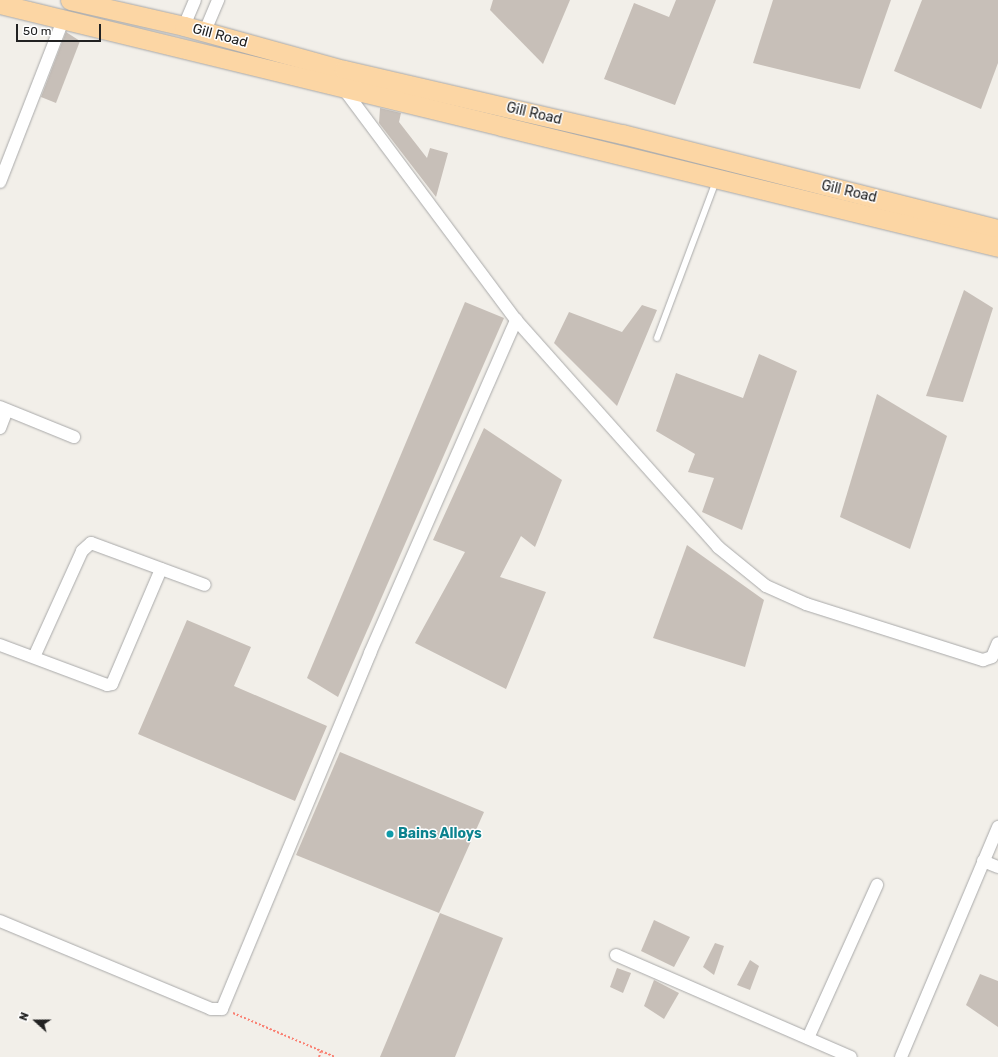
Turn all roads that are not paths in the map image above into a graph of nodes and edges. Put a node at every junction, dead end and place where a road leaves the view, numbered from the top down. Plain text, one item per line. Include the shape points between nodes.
1 (70, 0) edge
2 (195, 0) edge
3 (217, 0) edge
4 (0, 4) edge
5 (63, 20) junction
6 (184, 26) junction
7 (205, 32) junction
8 (343, 88) junction
9 (716, 179) junction
10 (0, 182) edge
11 (998, 229) edge
12 (998, 247) edge
13 (516, 320) junction
14 (657, 338) dead end
15 (4, 409) edge
16 (0, 428) edge
17 (74, 437) dead end
18 (161, 569) junction
19 (205, 585) dead end
20 (998, 643) edge
21 (0, 645) edge
22 (34, 657) junction
23 (998, 827) edge
24 (983, 861) junction
25 (998, 867) edge
26 (878, 885) dead end
27 (0, 921) edge
28 (616, 955) dead end
29 (808, 1038) junction
30 (851, 1057) edge
31 (901, 1057) edge

1 - 6 main road, Gill Road
2 - 6 street
3 - 7 street
4 - 5 main road
5 - 8 main road
5 - 10 street
6 - 7 main road, Gill Road
7 - 11 main road, Gill Road via 344,70 622,134
8 - 9 main road
8 - 13 street
9 - 12 main road
9 - 14 lane
13 - 20 street via 718,547 766,586 806,604 983,660 992,657
13 - 27 street via 370,653 222,1009 210,1009
15 - 16 street
15 - 17 street
18 - 19 street
18 - 22 street via 96,543 86,545
18 - 22 street via 112,684 107,685
21 - 22 street
23 - 24 street
24 - 25 street
24 - 31 street
26 - 29 street
28 - 29 street
29 - 30 street

